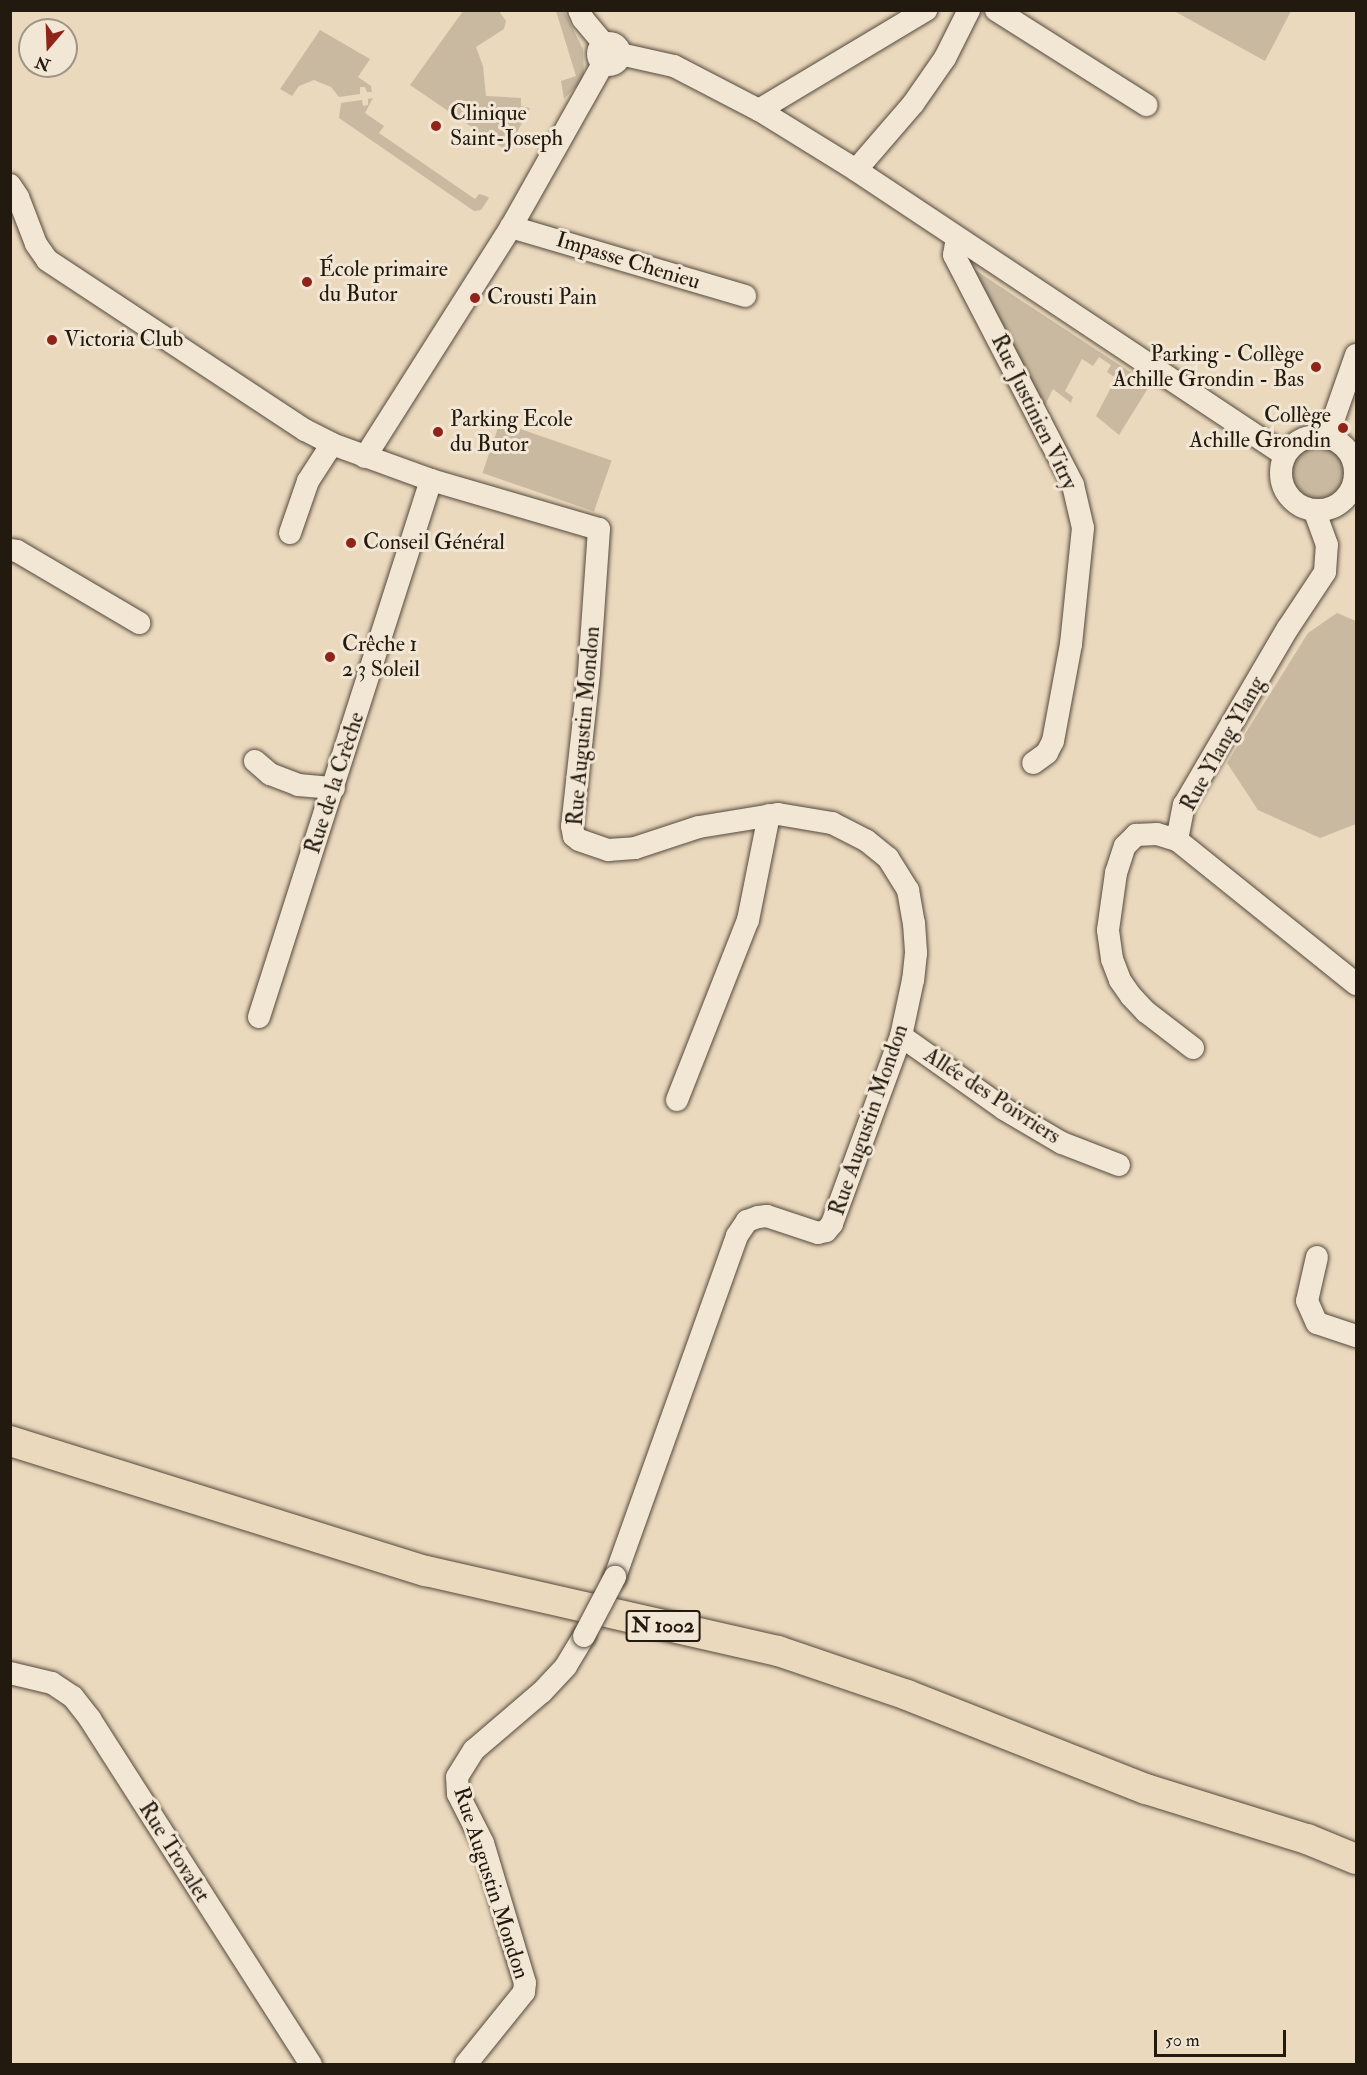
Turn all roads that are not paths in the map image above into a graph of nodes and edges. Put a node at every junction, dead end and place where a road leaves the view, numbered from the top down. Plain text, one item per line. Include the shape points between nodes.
1 (579, 10) edge
2 (926, 10) edge
3 (969, 10) edge
4 (996, 10) edge
5 (609, 54) junction
6 (1146, 105) dead end
7 (759, 110) junction
8 (856, 170) junction
9 (10, 185) edge
10 (511, 227) junction
11 (957, 238) junction
12 (745, 296) dead end
13 (1356, 355) edge
14 (1327, 438) junction
15 (332, 444) junction
16 (1286, 455) junction
17 (365, 458) junction
18 (431, 480) junction
19 (1353, 493) edge
20 (1314, 510) junction
21 (290, 532) dead end
22 (10, 550) edge
23 (139, 623) dead end
24 (255, 761) dead end
25 (1033, 763) dead end
26 (334, 788) junction
27 (769, 814) junction
28 (1177, 840) junction
29 (1356, 984) edge
30 (259, 1017) dead end
31 (901, 1036) junction
32 (1193, 1048) dead end
33 (677, 1100) dead end
34 (1119, 1165) dead end
35 (1317, 1257) dead end
36 (1356, 1336) edge
37 (10, 1441) edge
38 (10, 1673) edge
39 (1307, 1839) junction
40 (1356, 1840) edge
41 (1356, 1859) edge
42 (311, 2064) edge
43 (466, 2064) edge

1 - 5 street
2 - 7 street
3 - 8 street via 945,58 914,104
4 - 6 street
5 - 7 street via 674,66
5 - 10 street
7 - 8 street
8 - 11 street
9 - 15 street, Rue Augustin Mondon via 47,260 239,388
10 - 12 street, Impasse Chenieu
10 - 17 street
11 - 16 street
11 - 25 street, Rue Justinien Vitry via 954,255 1073,485 1083,528 1071,644 1053,741 1047,753
13 - 14 street
14 - 16 street via 1303,439
14 - 19 street via 1338,443 1353,462
15 - 17 street, Rue Augustin Mondon
15 - 21 street via 308,481
16 - 20 street via 1281,479 1285,490 1292,500
17 - 18 street, Rue Augustin Mondon
18 - 26 street, Rue de la Crèche
18 - 27 street, Rue Augustin Mondon via 599,529 574,836 596,848 619,850 650,845 699,827
19 - 20 street via 1337,504
20 - 28 street, Rue Ylang Ylang via 1327,545 1325,572 1184,805
22 - 23 street via 17,550
24 - 26 street via 270,774 298,785
26 - 30 street, Rue de la Crèche
27 - 31 street, Rue Augustin Mondon via 832,823 867,841 888,858 898,873 908,890 916,952
27 - 33 street via 748,920
28 - 29 street, Rue Ylang Ylang
28 - 32 street via 1136,835 1125,846 1116,873 1108,930 1112,959 1131,996
31 - 34 street, Allée des Poivriers via 1004,1109 1062,1143
31 - 43 street, Rue Augustin Mondon, bridge via 832,1224 818,1233 767,1216 758,1217 747,1221 737,1236 615,1577 566,1666 542,1692 474,1750 457,1776 458,1794 483,1843 525,1983 524,1992
35 - 36 street via 1307,1300 1317,1323
37 - 39 main road, N 1002 via 426,1572 778,1651 907,1695 1146,1789
38 - 42 street, Rue Trovalet via 51,1683 73,1697 90,1719
39 - 40 main road, N 1002
39 - 41 main road, N 1002

